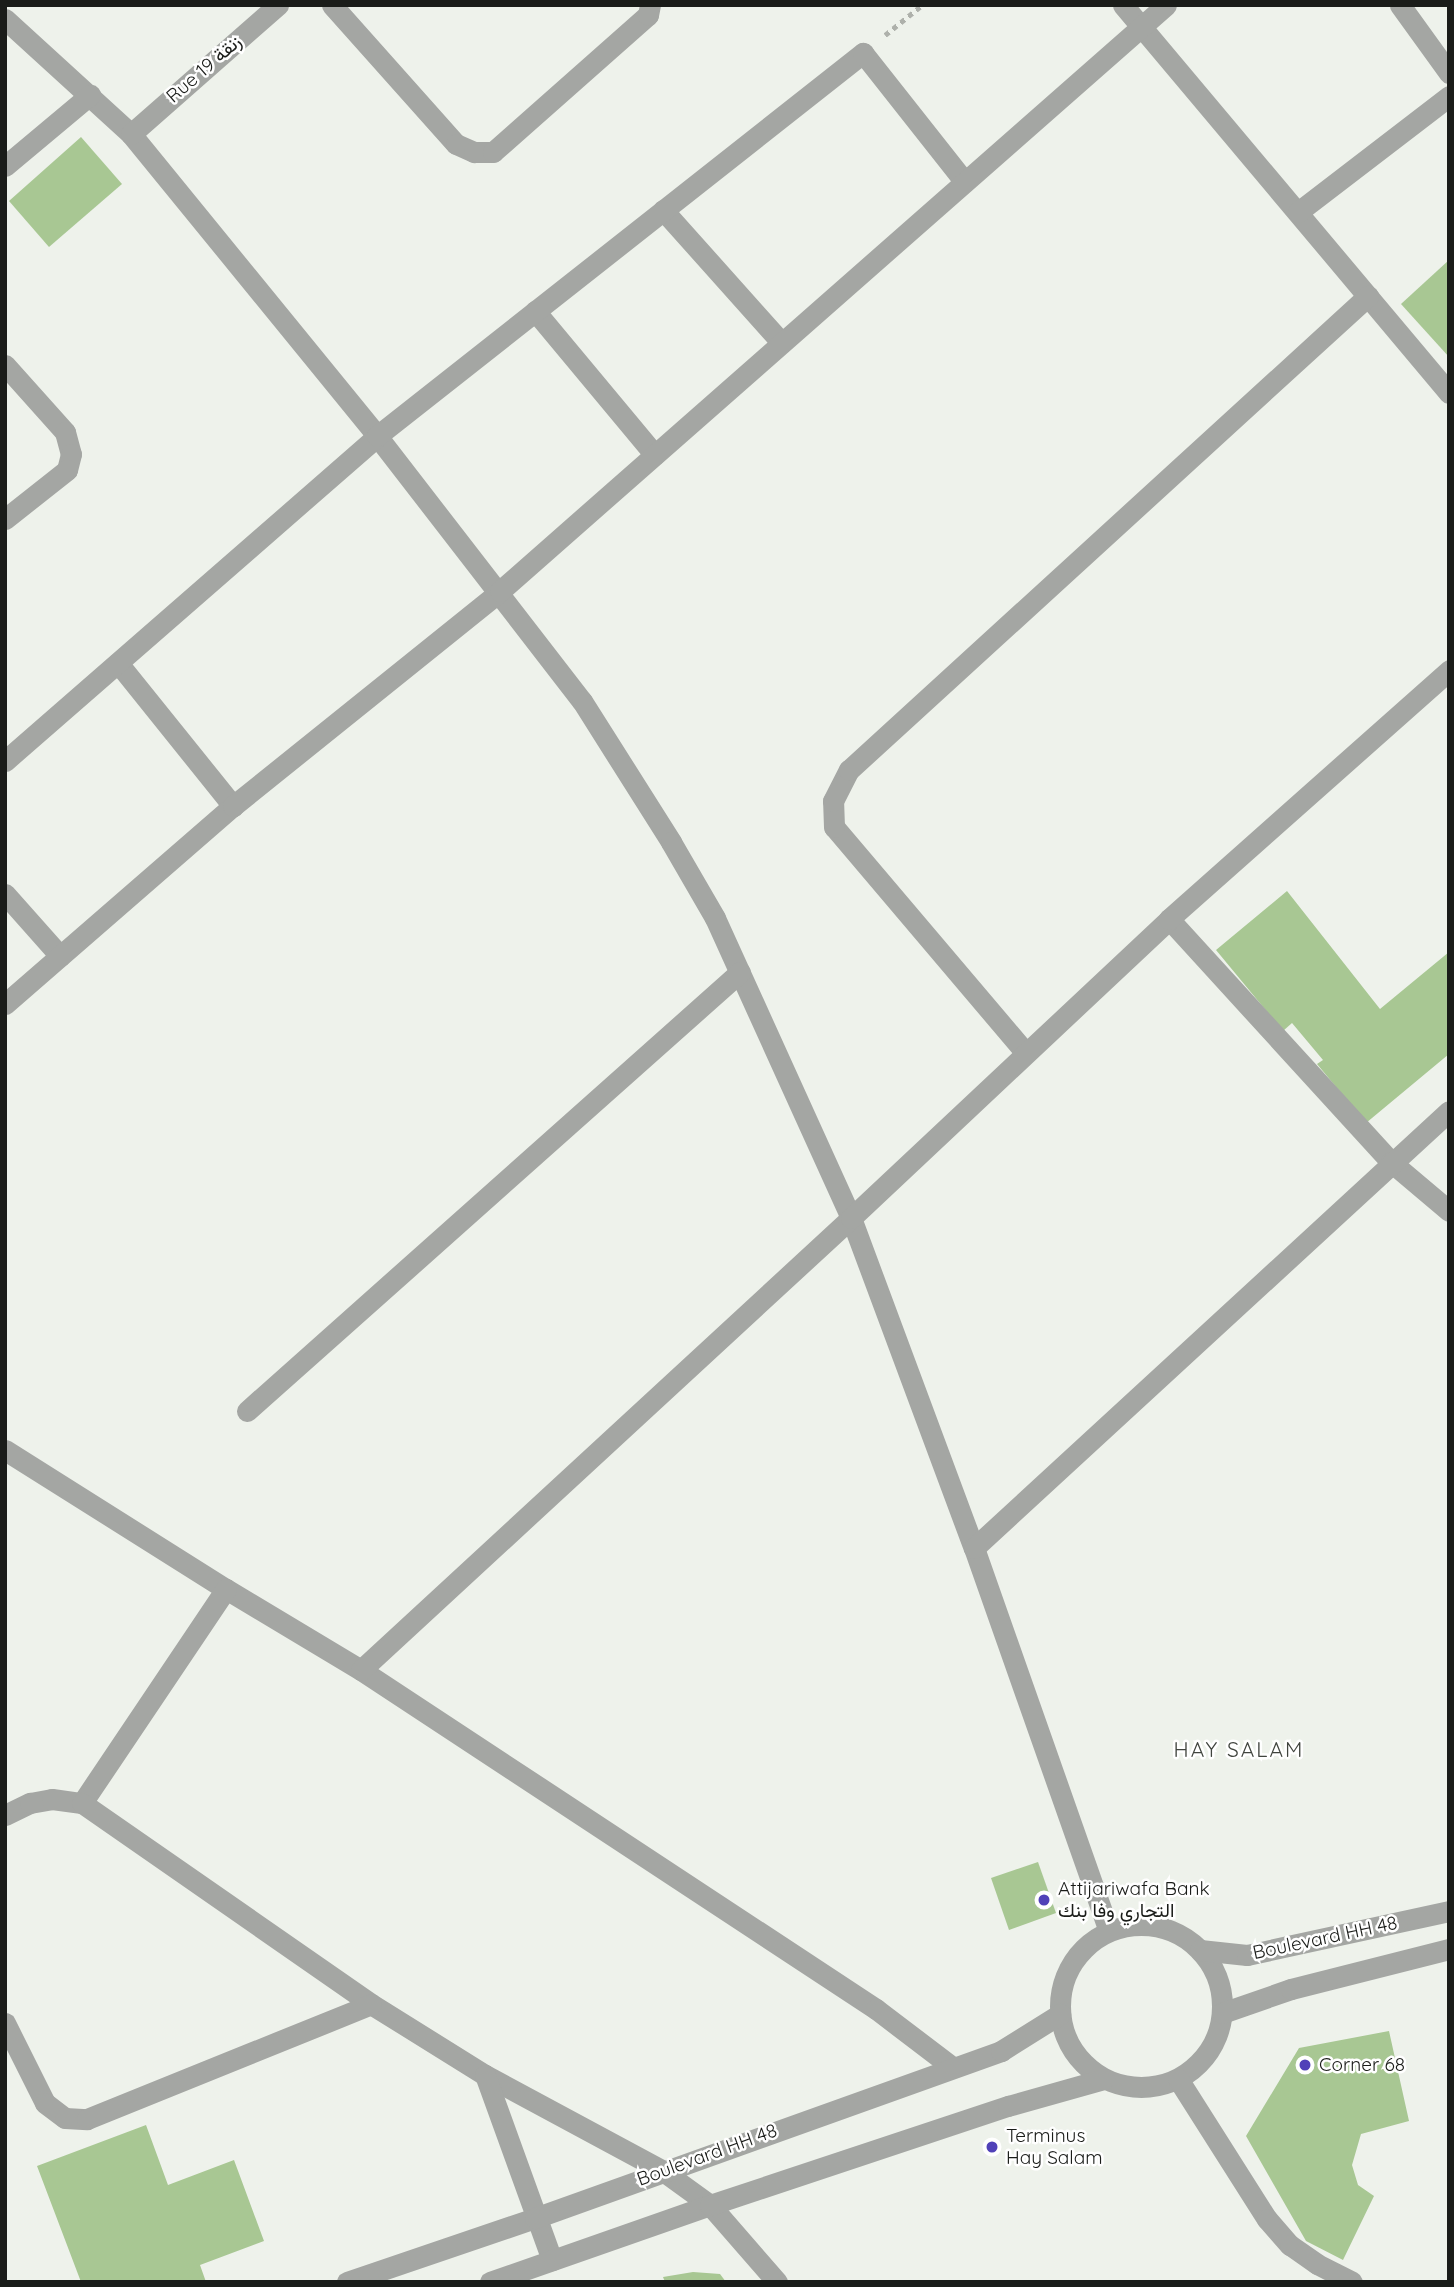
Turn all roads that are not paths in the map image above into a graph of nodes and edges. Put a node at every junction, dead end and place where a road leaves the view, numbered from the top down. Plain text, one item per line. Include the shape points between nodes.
1 (278, 5) edge
2 (332, 5) edge
3 (650, 5) edge
4 (1123, 5) edge
5 (1166, 5) edge
6 (1400, 5) edge
7 (5, 19) edge
8 (1141, 26) junction
9 (1449, 73) edge
10 (90, 95) junction
11 (1449, 96) edge
12 (131, 134) junction
13 (5, 166) edge
14 (965, 182) junction
15 (663, 210) junction
16 (1298, 212) junction
17 (1368, 296) junction
18 (535, 312) junction
19 (782, 342) junction
20 (5, 365) edge
21 (1449, 393) edge
22 (377, 436) junction
23 (655, 455) junction
24 (5, 519) edge
25 (500, 591) junction
26 (118, 663) junction
27 (1449, 670) edge
28 (5, 761) edge
29 (233, 806) junction
30 (5, 894) edge
31 (1169, 919) junction
32 (60, 956) junction
33 (740, 972) junction
34 (5, 1004) edge
35 (1025, 1052) junction
36 (1449, 1111) edge
37 (1391, 1162) junction
38 (1449, 1212) edge
39 (851, 1218) junction
40 (247, 1411) dead end
41 (5, 1450) edge
42 (974, 1548) junction
43 (226, 1589) junction
44 (361, 1670) junction
45 (82, 1804) junction
46 (5, 1815) edge
47 (1449, 1912) edge
48 (1109, 1931) junction
49 (1449, 1949) edge
50 (1200, 1950) junction
51 (371, 2004) junction
52 (1222, 2013) junction
53 (1060, 2014) junction
54 (5, 2023) edge
55 (952, 2067) junction
56 (485, 2075) junction
57 (1104, 2079) junction
58 (1178, 2079) junction
59 (663, 2171) junction
60 (710, 2205) junction
61 (535, 2218) junction
62 (552, 2260) junction
63 (347, 2282) edge
64 (490, 2282) edge
65 (777, 2282) edge
66 (1352, 2282) edge

1 - 12 street, Rue 19 زنقة
2 - 3 street via 456,144 474,152 493,152 648,15
4 - 8 street
5 - 8 street
6 - 9 street
7 - 10 street
8 - 14 street
8 - 16 street
10 - 12 street
10 - 13 street
11 - 16 street
12 - 22 street
14 - 15 street via 863,53
14 - 19 street
15 - 18 street
15 - 19 street
16 - 17 street
17 - 21 street
17 - 35 street via 849,770 833,801 834,827
18 - 22 street
18 - 23 street
19 - 23 street
20 - 24 street via 65,432 71,454 67,470
22 - 25 street
22 - 26 street
23 - 25 street
25 - 29 street
25 - 33 street via 582,701 671,842
26 - 28 street
26 - 29 street
27 - 31 street
29 - 32 street
30 - 32 street
31 - 35 street
31 - 37 street
32 - 34 street
33 - 39 street
33 - 40 street
35 - 39 street
36 - 37 street
37 - 38 street
37 - 42 street
39 - 42 street
39 - 44 street
41 - 43 street
42 - 48 street
43 - 44 street
43 - 45 street
44 - 55 street via 876,2010
45 - 46 street via 52,1798
45 - 51 street
47 - 50 street, Boulevard HH 48 via 1247,1955
48 - 50 street via 1133,1924 1157,1926 1181,1935
48 - 53 street via 1087,1944 1070,1964 1061,1988
49 - 52 street, Boulevard HH 48 via 1303,1986
50 - 52 street via 1218,1979
51 - 54 street via 87,2119 65,2118 45,2103
51 - 56 street
52 - 58 street via 1208,2052
53 - 55 street, Boulevard HH 48 via 1001,2051
53 - 57 street via 1073,2052
55 - 59 street, Boulevard HH 48
56 - 59 street
56 - 61 street
57 - 58 street via 1128,2087 1153,2087
57 - 60 street
58 - 66 street via 1266,2219 1290,2245
59 - 60 street
59 - 61 street, Boulevard HH 48
60 - 62 street
60 - 65 street
61 - 62 street
61 - 63 street, Boulevard HH 48
62 - 64 street

